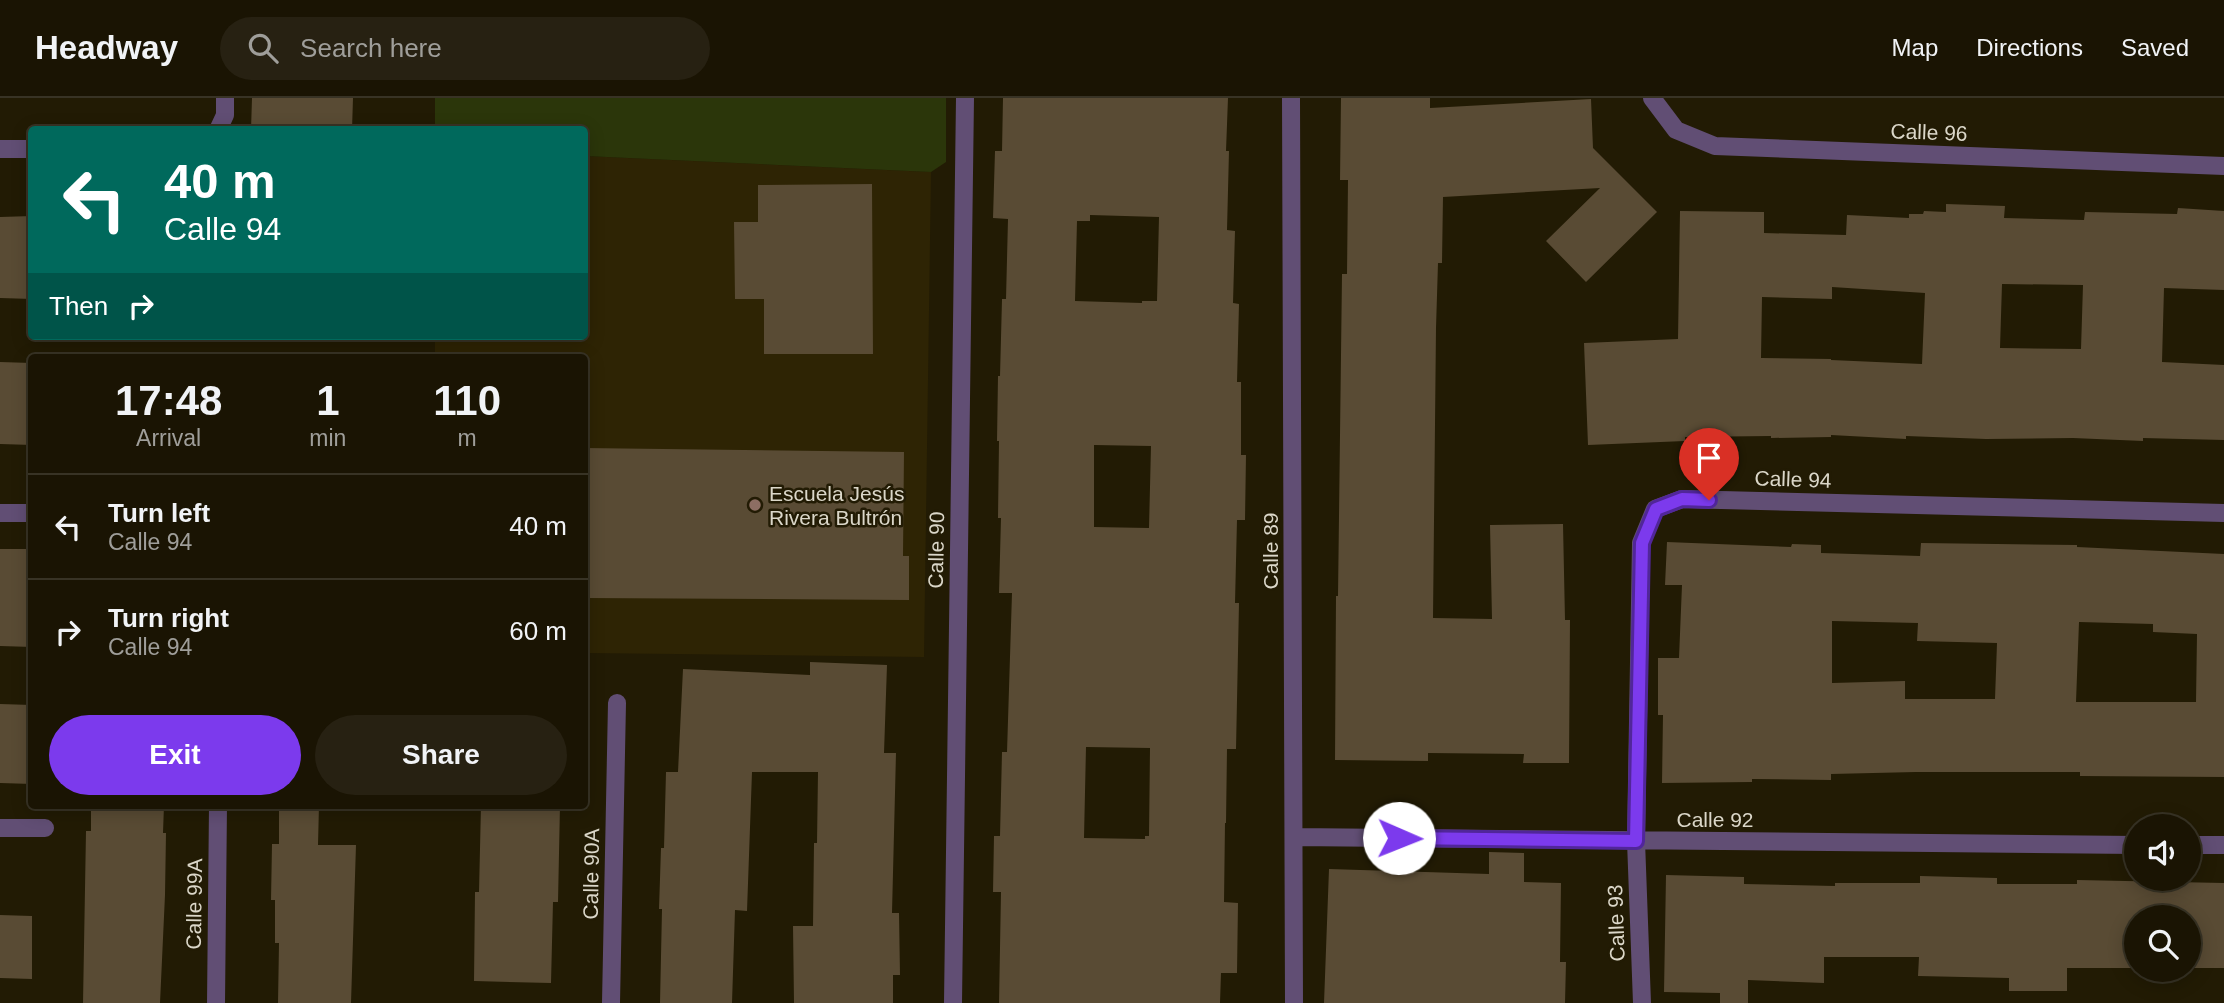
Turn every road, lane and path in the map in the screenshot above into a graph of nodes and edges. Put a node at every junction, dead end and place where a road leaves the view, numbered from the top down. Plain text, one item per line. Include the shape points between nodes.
1 (965, 98) edge
2 (1291, 98) edge
3 (1652, 98) edge
4 (0, 149) edge
5 (28, 149) edge
6 (2224, 166) edge
7 (0, 513) edge
8 (28, 513) edge
9 (2224, 513) edge
10 (617, 704) dead end
11 (218, 809) edge
12 (0, 828) edge
13 (45, 828) dead end
14 (1294, 837) junction
15 (1636, 841) junction
16 (2124, 845) edge
17 (2201, 845) edge
18 (2224, 845) edge
19 (216, 1003) edge
20 (611, 1003) edge
21 (953, 1003) edge
22 (1294, 1003) edge
23 (1642, 1003) edge

1 - 21 street, Calle 90
2 - 14 street, Calle 89
3 - 6 street, Calle 96 via 1676,130 1715,146
4 - 5 street
7 - 8 street
9 - 15 street, Calle 94 via 1682,499 1656,509 1642,543
10 - 20 street, Calle 90A
11 - 19 street, Calle 99A
12 - 13 street
14 - 15 street, Calle 92
14 - 22 street, Calle 89
15 - 16 street, Calle 92
15 - 23 street, Calle 93
17 - 18 street

